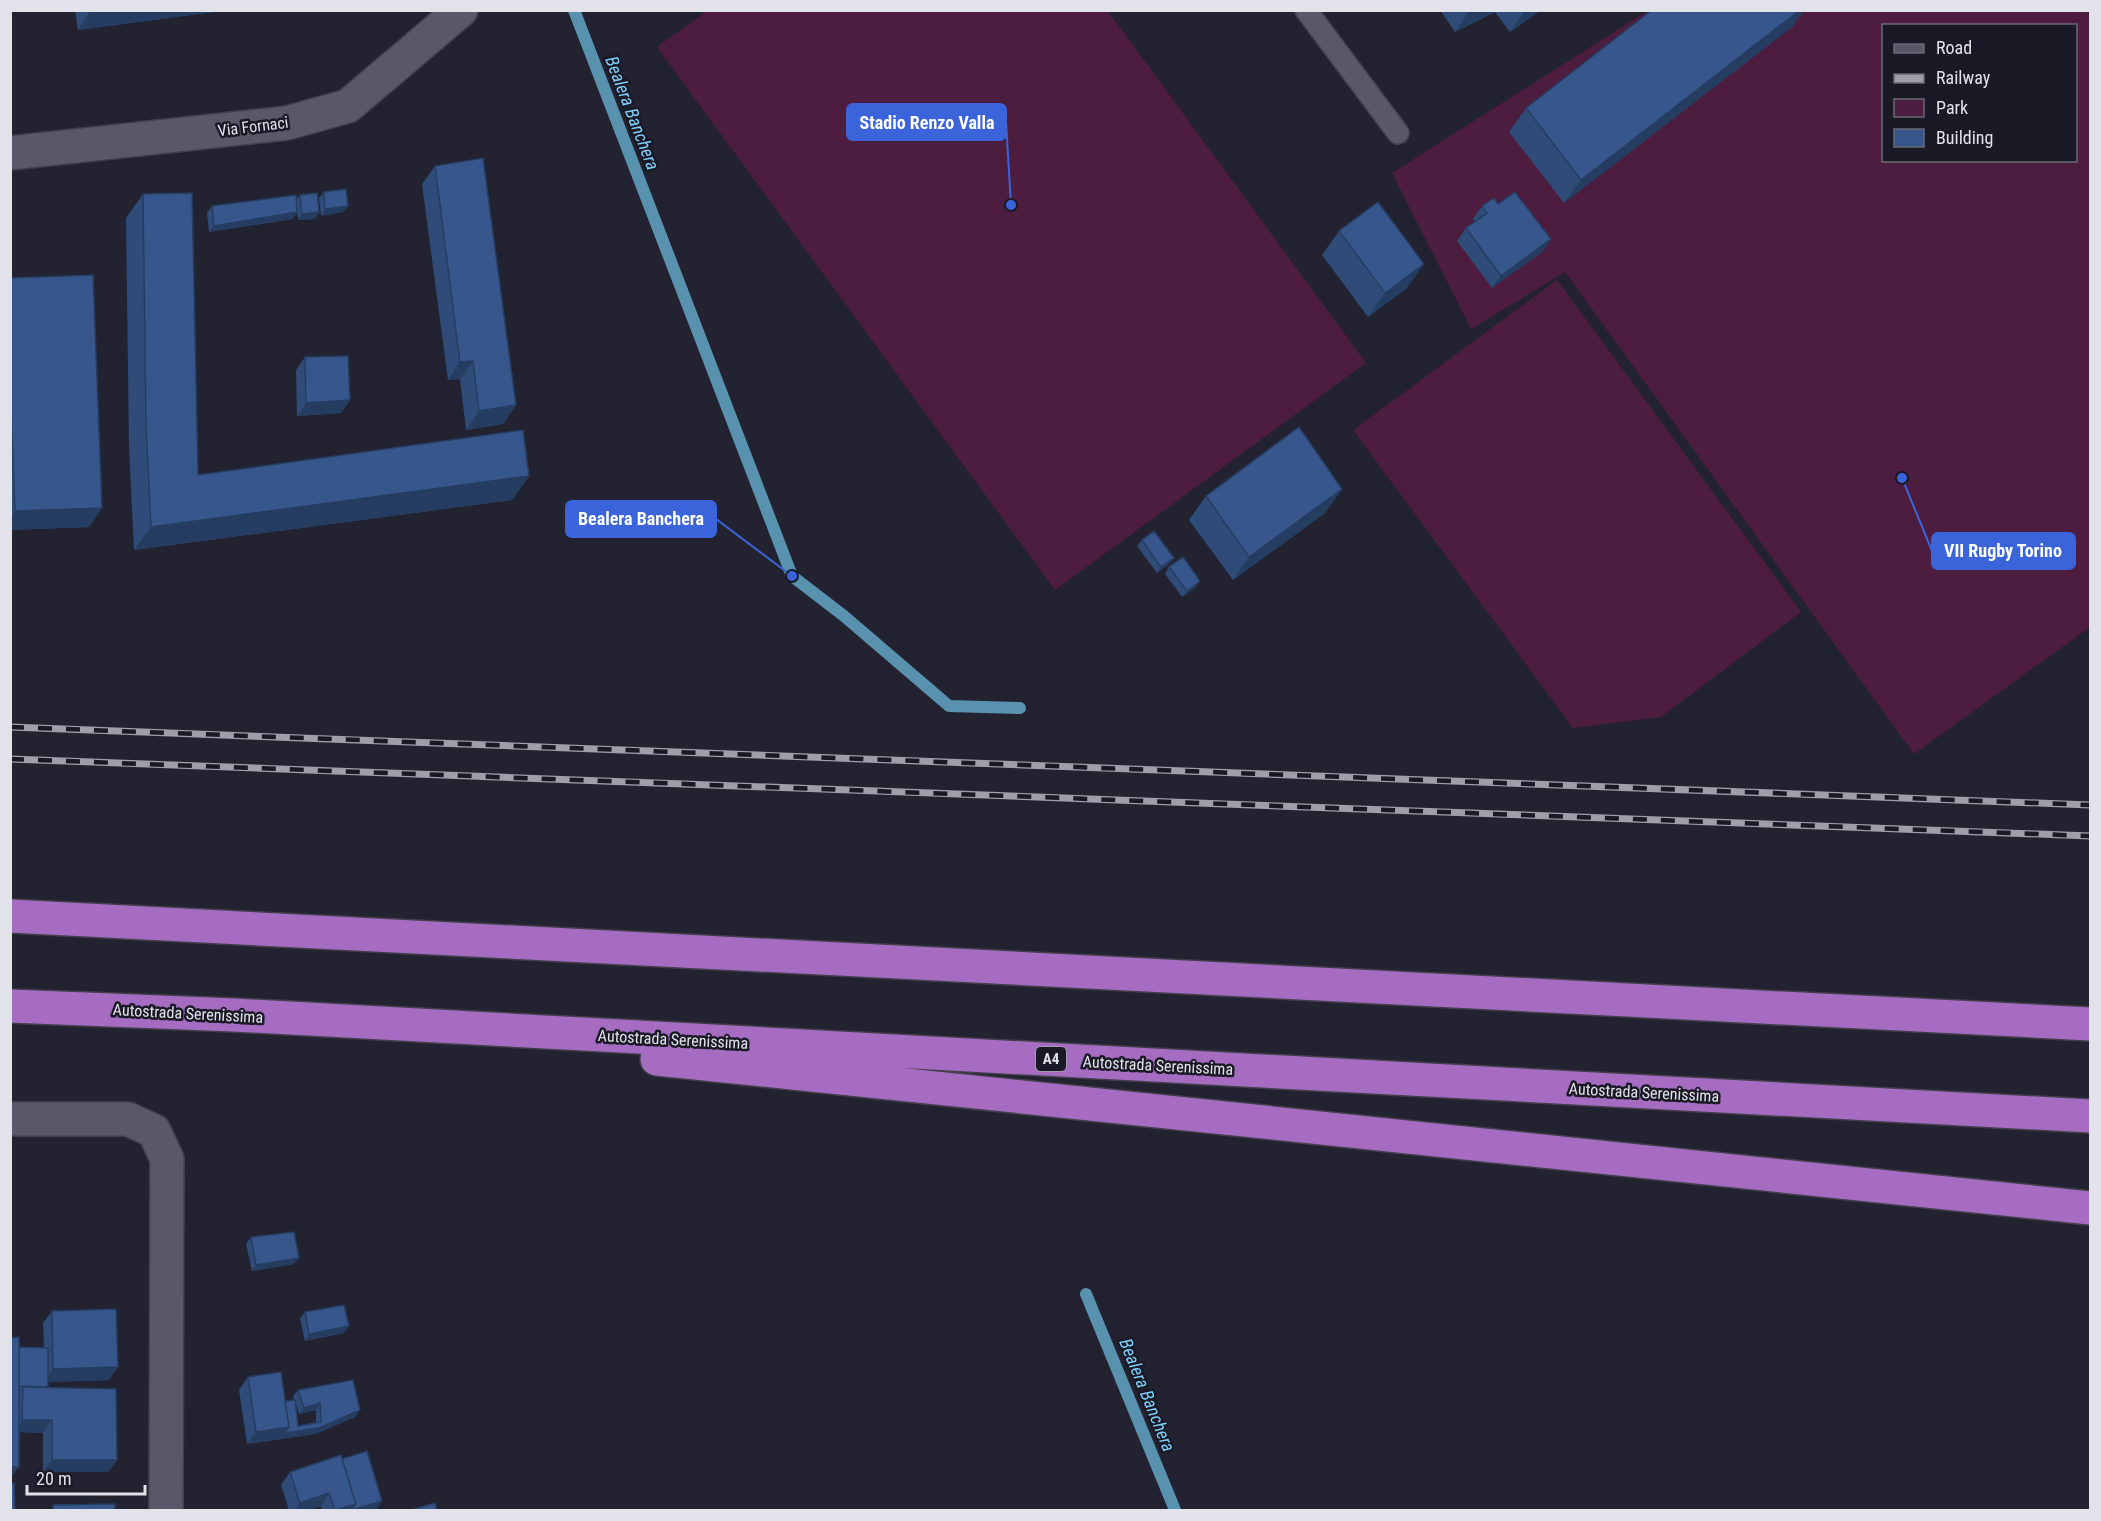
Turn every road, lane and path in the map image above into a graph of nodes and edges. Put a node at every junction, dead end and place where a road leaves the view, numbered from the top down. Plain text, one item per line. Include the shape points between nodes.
1 (461, 10) edge
2 (1306, 10) edge
3 (1398, 133) dead end
4 (10, 153) edge
5 (10, 916) edge
6 (10, 1006) edge
7 (234, 1015) junction
8 (2091, 1024) edge
9 (2091, 1116) edge
10 (10, 1119) edge
11 (2091, 1208) edge
12 (166, 1510) edge

1 - 4 street, Via Fornaci via 348,106 287,123
2 - 3 lane
5 - 8 highway
6 - 7 highway, Autostrada Serenissima / A4
7 - 9 highway, Autostrada Serenissima / A4
7 - 11 highway
10 - 12 street via 128,1119 153,1131 167,1159

